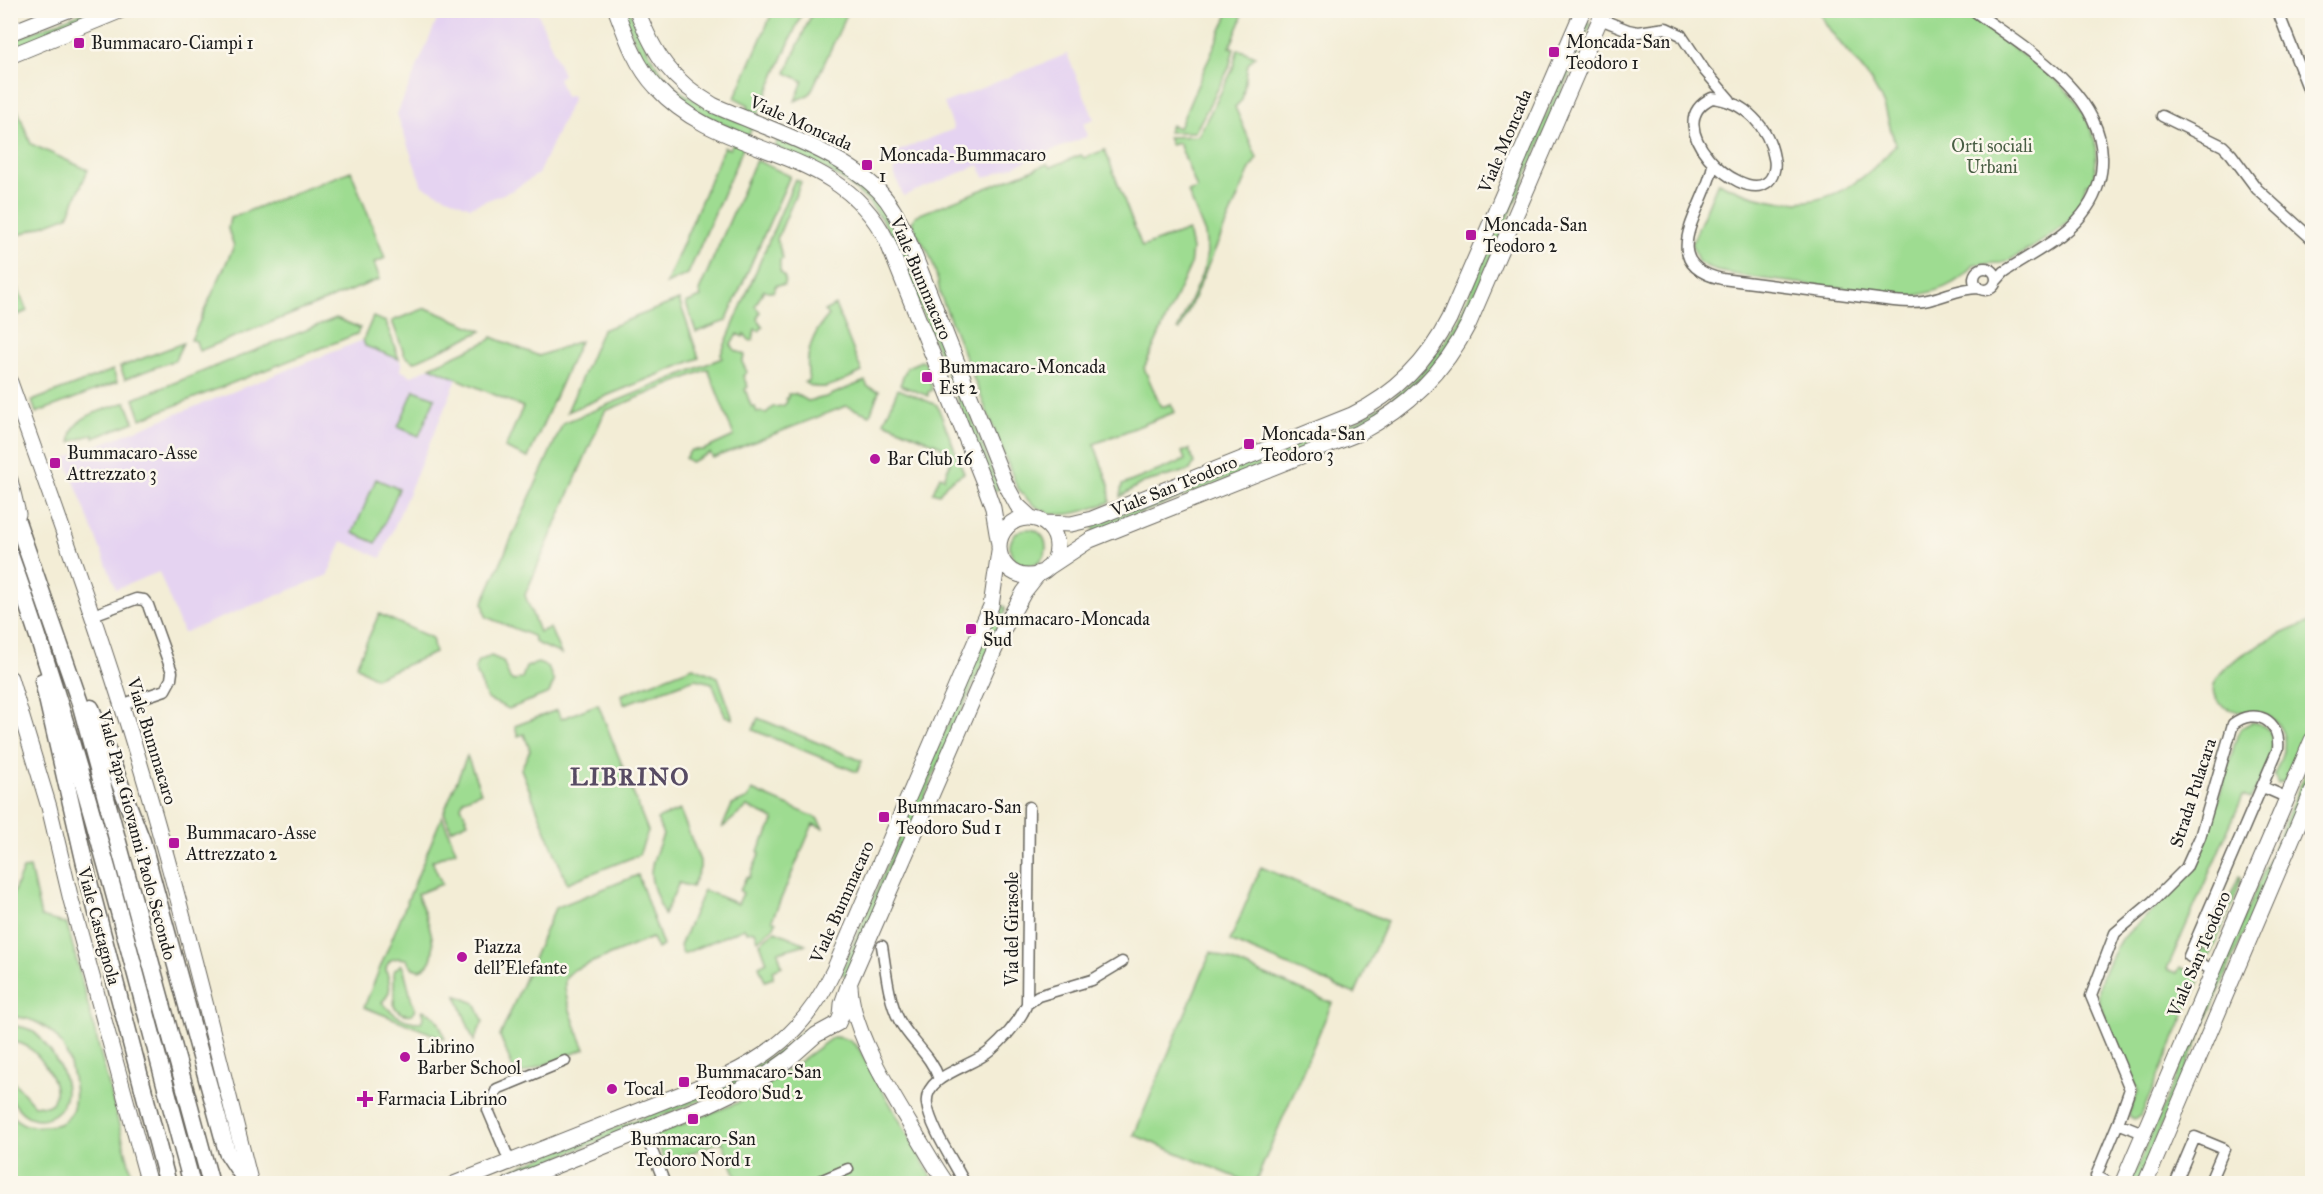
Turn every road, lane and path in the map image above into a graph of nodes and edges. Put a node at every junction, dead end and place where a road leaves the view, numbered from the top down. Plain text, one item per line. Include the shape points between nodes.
1 (68, 10) edge
2 (122, 10) edge
3 (616, 10) edge
4 (637, 10) edge
5 (1973, 10) edge
6 (1582, 11) edge
7 (2278, 12) dead end
8 (1602, 15) edge
9 (10, 33) edge
10 (10, 56) edge
11 (1705, 71) junction
12 (2313, 98) edge
13 (1705, 101) junction
14 (1733, 103) junction
15 (2162, 116) dead end
16 (1713, 164) junction
17 (1728, 175) junction
18 (1706, 191) junction
19 (2313, 239) edge
20 (1976, 272) junction
21 (1994, 274) junction
22 (1978, 288) junction
23 (1953, 291) junction
24 (10, 382) edge
25 (10, 480) edge
26 (1005, 483) junction
27 (988, 493) junction
28 (10, 501) edge
29 (1092, 519) junction
30 (1037, 521) junction
31 (21, 529) junction
32 (1097, 537) junction
33 (999, 548) junction
34 (12, 561) edge
35 (1042, 571) junction
36 (38, 579) junction
37 (28, 606) junction
38 (991, 606) junction
39 (1012, 610) junction
40 (93, 615) junction
41 (10, 678) edge
42 (121, 705) junction
43 (2313, 740) edge
44 (2263, 787) junction
45 (2313, 792) edge
46 (2288, 798) junction
47 (1029, 807) dead end
48 (882, 946) dead end
49 (1122, 962) dead end
50 (2213, 971) junction
51 (849, 984) junction
52 (815, 1004) junction
53 (1028, 1004) junction
54 (841, 1012) junction
55 (830, 1027) junction
56 (861, 1028) junction
57 (868, 1047) junction
58 (565, 1061) dead end
59 (939, 1079) junction
60 (2118, 1123) junction
61 (644, 1130) junction
62 (2143, 1133) junction
63 (510, 1162) junction
64 (848, 1169) dead end
65 (148, 1184) edge
66 (168, 1184) edge
67 (192, 1184) edge
68 (211, 1184) edge
69 (250, 1184) edge
70 (454, 1184) edge
71 (510, 1184) edge
72 (665, 1184) edge
73 (813, 1184) edge
74 (947, 1184) edge
75 (965, 1184) edge
76 (2111, 1184) edge
77 (2122, 1184) edge
78 (2145, 1184) edge
79 (2175, 1184) edge
80 (2209, 1184) edge

1 - 9 main road
2 - 10 main road
3 - 27 main road, Viale Bummacaro via 641,67 655,87 686,113 839,183 879,225
4 - 26 main road, Viale Moncada via 655,51 676,78 705,101 850,166 882,194 905,231
5 - 21 street via 2061,77 2090,111 2102,141 2099,183 2087,209 2042,249
6 - 8 main road
6 - 29 main road, Viale Moncada via 1449,319 1419,365 1389,392 1353,415
7 - 12 street
8 - 11 street via 1638,32 1673,30 1681,35
8 - 32 main road, Viale San Teodoro via 1470,323 1433,379 1396,411 1359,433
11 - 13 street
11 - 14 street
13 - 14 street via 1712,98
13 - 16 street via 1695,113 1695,133
14 - 17 street via 1763,128 1775,164 1772,177 1759,186
15 - 19 street via 2223,146 2257,189
16 - 17 street
16 - 18 street
17 - 18 street via 1718,177
18 - 23 street via 1685,241 1690,259 1704,274 1894,301 1931,300
20 - 21 street via 1981,268
20 - 22 street
20 - 23 street
21 - 22 street via 1993,287
22 - 23 street
24 - 40 main road, Viale Bummacaro
25 - 31 main road
26 - 27 main road via 998,495
26 - 30 main road, Viale Moncada via 1017,505
27 - 33 main road, Viale Bummacaro
28 - 31 main road, Viale Papa Giovanni Paolo Secondo
29 - 30 main road, Viale Moncada via 1071,524
29 - 32 main road via 1088,531
30 - 33 main road via 1016,521 1010,525
30 - 35 main road via 1054,534 1056,549 1051,564
31 - 36 main road, Viale Papa Giovanni Paolo Secondo
32 - 35 main road, Viale San Teodoro
33 - 35 main road via 1005,565 1017,574
33 - 38 main road, Viale Bummacaro
34 - 37 main road, Viale Papa Giovanni Paolo Secondo
35 - 39 main road, Viale San Teodoro
36 - 68 main road, Viale Papa Giovanni Paolo Secondo via 81,706
36 - 69 main road via 141,841 227,1152
37 - 66 main road via 90,886
37 - 67 main road, Viale Papa Giovanni Paolo Secondo via 64,712
38 - 39 main road via 998,599 1006,599
38 - 52 main road, Viale Bummacaro via 834,970
39 - 51 main road, Viale San Teodoro
40 - 42 main road, Viale Bummacaro
40 - 42 street via 136,599 147,602 172,672 165,690
41 - 65 main road, Viale Castagnola via 49,807
42 - 69 main road, Viale Bummacaro via 175,889
43 - 46 main road, Viale San Teodoro
44 - 46 street
44 - 50 street, Strada Pulacara via 2189,956
44 - 60 street, Strada Pulacara via 2279,739 2266,720 2241,718 2233,724 2200,837 2186,868 2115,933 2108,947 2091,996 2130,1089
45 - 78 main road
46 - 50 main road, Viale San Teodoro
47 - 53 street, Via del Girasole
48 - 59 street via 899,1021 929,1057
49 - 53 street via 1092,980 1048,993
50 - 62 main road, Viale San Teodoro
51 - 54 main road, Viale San Teodoro
51 - 56 main road via 850,1001
52 - 54 main road via 831,998
52 - 55 main road via 813,1022
52 - 63 main road, Viale Bummacaro via 780,1044 747,1067
53 - 59 street, Via del Girasole via 1014,1026 989,1052
54 - 55 main road via 838,1023
54 - 56 main road
55 - 57 main road via 855,1033
55 - 61 main road via 761,1079
56 - 57 main road
57 - 74 main road
58 - 63 street via 497,1089 488,1110
59 - 75 street via 929,1089 926,1102 930,1119
60 - 62 street
60 - 76 street via 2096,1176
61 - 71 main road
61 - 72 street
62 - 77 main road, Viale San Teodoro
63 - 70 main road, Viale Bummacaro
64 - 73 street
79 - 80 street via 2195,1137 2224,1149

